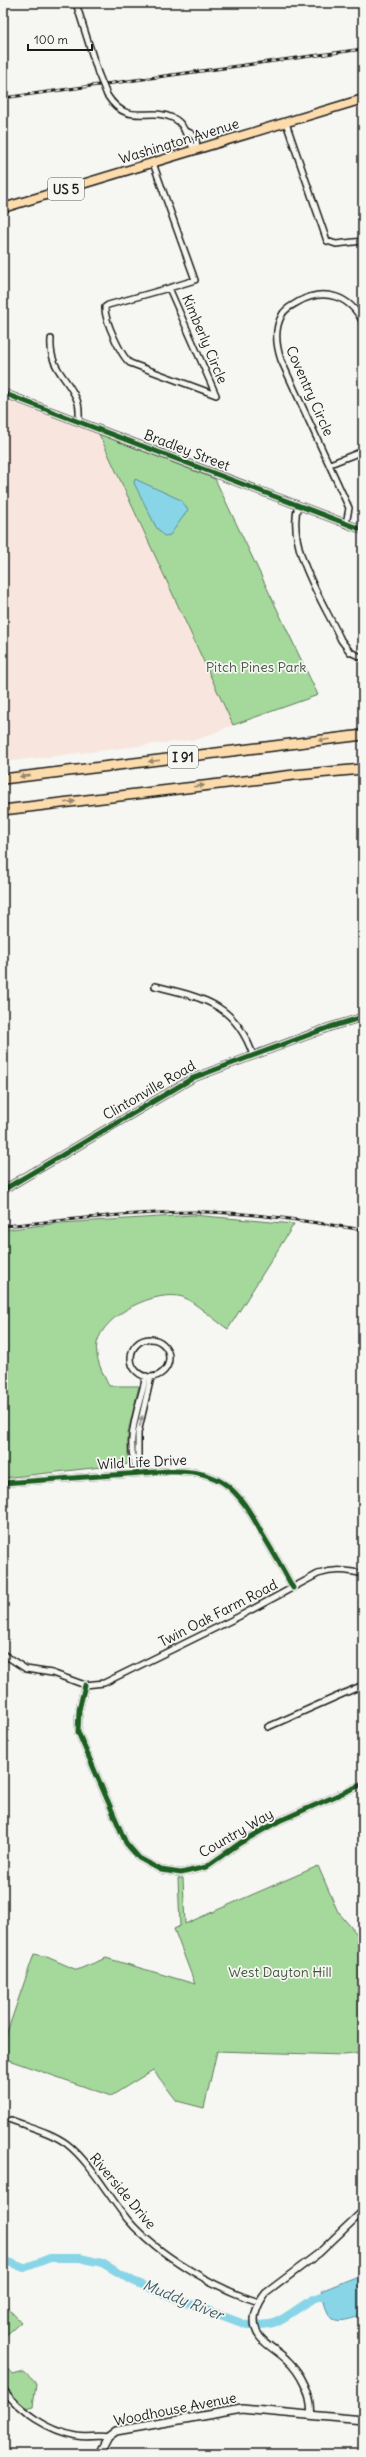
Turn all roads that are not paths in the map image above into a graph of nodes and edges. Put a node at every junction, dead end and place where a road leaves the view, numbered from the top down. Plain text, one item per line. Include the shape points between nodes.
1 (76, 3) edge
2 (363, 99) edge
3 (286, 123) junction
4 (196, 150) junction
5 (153, 162) junction
6 (3, 208) edge
7 (363, 241) edge
8 (169, 288) junction
9 (363, 323) edge
10 (51, 339) dead end
11 (3, 393) edge
12 (79, 422) junction
13 (363, 451) edge
14 (330, 464) junction
15 (298, 505) junction
16 (346, 524) junction
17 (363, 530) edge
18 (363, 658) edge
19 (363, 735) edge
20 (363, 769) edge
21 (3, 779) edge
22 (3, 810) edge
23 (155, 986) dead end
24 (363, 1017) edge
25 (253, 1054) junction
26 (3, 1190) edge
27 (148, 1377) junction
28 (142, 1406) junction
29 (131, 1433) junction
30 (138, 1433) junction
31 (138, 1473) junction
32 (3, 1483) edge
33 (363, 1574) edge
34 (293, 1588) junction
35 (3, 1654) edge
36 (85, 1685) junction
37 (363, 1686) edge
38 (268, 1726) dead end
39 (363, 1784) edge
40 (11, 2120) dead end
41 (363, 2211) edge
42 (259, 2302) junction
43 (4, 2392) edge
44 (311, 2415) junction
45 (363, 2420) edge
46 (108, 2437) junction
47 (100, 2454) edge

1 - 4 street, bridge via 106,94 116,107 139,116 172,117 186,130 191,145
2 - 3 main road, Washington Avenue / US 5
3 - 4 main road, Washington Avenue / US 5
3 - 7 street via 327,241 336,244
4 - 5 main road, Washington Avenue / US 5
5 - 6 main road, Washington Avenue / US 5
5 - 8 street, Kimberly Circle via 195,280
8 - 8 street, Kimberly Circle via 206,374 216,395 130,363 122,355 105,316 105,307
9 - 14 street, Coventry Circle via 357,310 348,302 338,296 315,294 292,305 282,314 278,326 277,349 281,360
10 - 12 street via 50,352 56,369 77,399
11 - 12 street, Bradley Street
12 - 15 street, Bradley Street
13 - 14 street
14 - 16 street, Coventry Circle via 349,508
15 - 16 street, Bradley Street
15 - 18 street via 297,540 302,559 341,640 350,652
16 - 17 street, Bradley Street
19 -> 21 highway, I 91
22 -> 20 highway, I 91
23 - 25 street via 202,999 228,1014 241,1027
24 - 25 street, Clintonville Road
25 - 26 street, Clintonville Road via 176,1086
27 - 27 street via 133,1367 131,1354 137,1343 154,1338 165,1345 169,1362 162,1373
27 - 28 street
28 - 29 street
30 -> 28 street
29 - 30 street
29 - 31 street via 134,1464
30 - 31 street
31 - 32 street, Wild Life Drive
31 - 34 street, Wild Life Drive via 198,1472 212,1476 229,1486 249,1509
33 - 34 street, Twin Oak Farm Road via 348,1570 330,1570
34 - 36 street, Twin Oak Farm Road via 104,1683
35 - 36 street via 26,1669 52,1673
36 - 39 street, Country Way via 79,1710 78,1732 126,1843 139,1858 161,1870 181,1873 206,1866 279,1821
37 - 38 street
40 - 42 street, Riverside Drive via 67,2144 129,2221 153,2244 226,2291
41 - 42 street via 319,2253 271,2289
42 - 44 street via 254,2319 257,2334 263,2342 288,2360 298,2373 309,2398
43 - 46 street via 24,2412 67,2434 79,2437
44 - 45 main road, Woodhouse Avenue
44 - 46 main road, Woodhouse Avenue via 233,2410 120,2431
46 - 47 main road, Woodhouse Avenue

